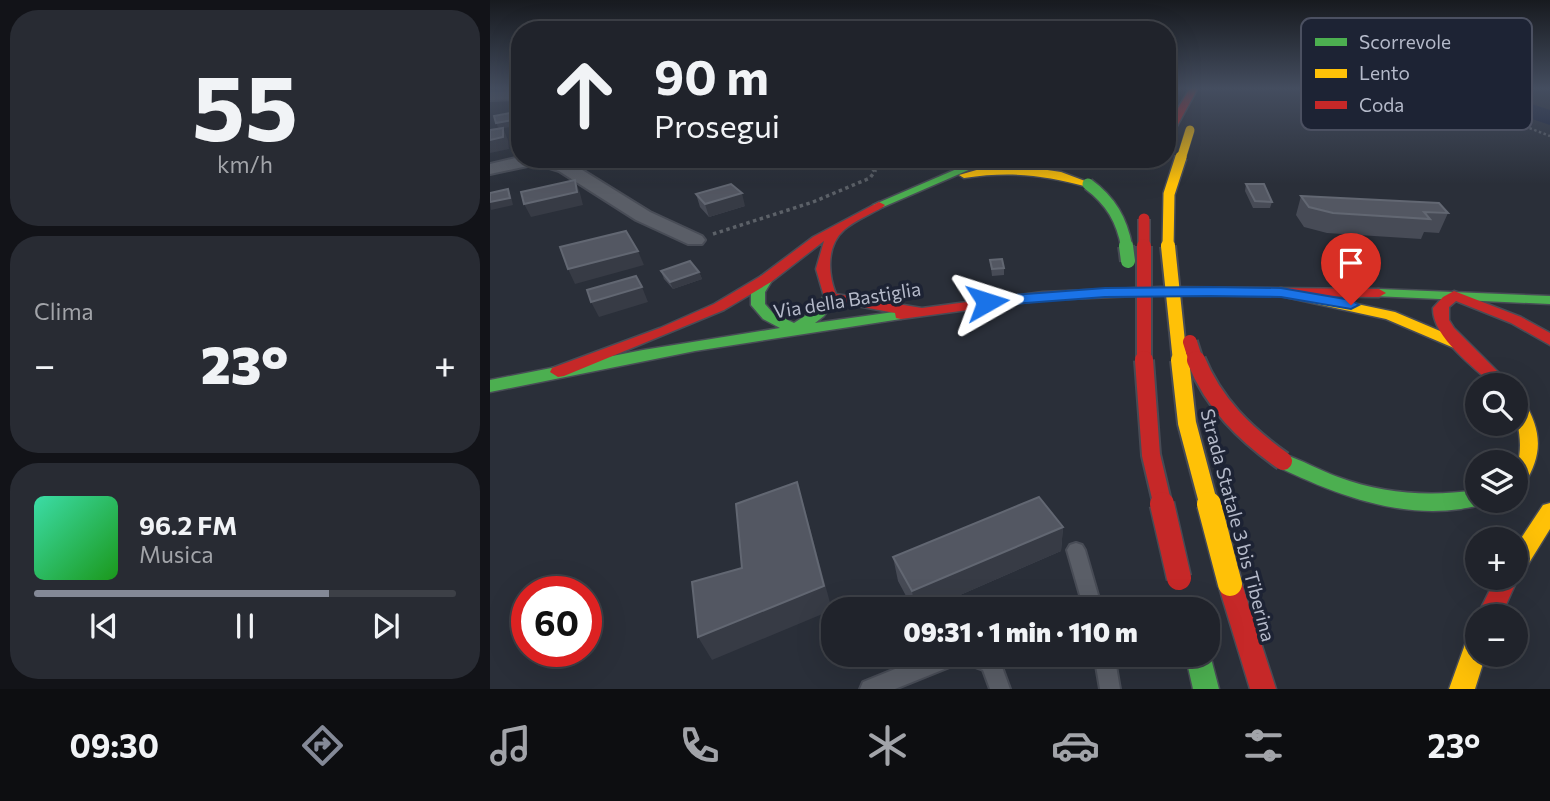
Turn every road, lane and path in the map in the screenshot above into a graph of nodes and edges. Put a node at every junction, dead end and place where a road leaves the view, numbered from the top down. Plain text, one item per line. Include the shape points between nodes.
1 (1192, 120) edge
2 (1532, 129) edge
3 (1550, 136) edge
4 (511, 165) edge
5 (567, 168) edge
6 (870, 168) edge
7 (967, 168) edge
8 (490, 169) edge
9 (915, 189) junction
10 (1170, 194) junction
11 (1146, 205) dead end
12 (839, 227) junction
13 (695, 240) joint
14 (766, 279) junction
15 (1281, 292) junction
16 (1454, 295) junction
17 (830, 297) junction
18 (1550, 300) edge
19 (917, 311) junction
20 (1127, 314) dead end
21 (795, 329) junction
22 (1128, 335) dead end
23 (1550, 340) edge
24 (1460, 345) junction
25 (558, 372) junction
26 (1490, 373) edge
27 (1144, 382) junction
28 (490, 386) edge
29 (1528, 428) edge
30 (1528, 466) edge
31 (1465, 500) edge
32 (1550, 511) edge
33 (1528, 545) edge
34 (1076, 550) dead end
35 (1090, 597) edge
36 (1184, 597) edge
37 (925, 667) edge
38 (992, 667) edge
39 (1106, 667) edge
40 (1201, 667) edge
41 (1470, 667) edge
42 (870, 689) edge
43 (1000, 689) edge
44 (1110, 689) edge
45 (1206, 689) edge
46 (1263, 689) edge
47 (1462, 689) edge

1 - 10 main road, Strada Statale 3 bis Tiberina, bridge
2 - 3 path
4 - 8 street
5 - 13 street via 643,216
6 - 13 path via 875,171 870,178 813,202
7 - 9 main road
9 - 12 main road
9 - 20 main road, bridge via 1006,170 1048,172 1088,184 1114,205 1124,227
10 - 31 main road, bridge via 1178,223 1189,336 1202,379 1225,415 1283,461 1339,488 1394,503
10 - 46 main road, Strada Statale 3 bis Tiberina, bridge via 1168,257 1181,389 1196,461
11 - 27 main road, bridge via 1142,238
12 - 14 main road
12 - 17 main road via 820,261
14 - 21 main road via 758,292 758,305 776,321
14 - 25 main road via 683,322
15 - 16 main road, Via della Bastiglia
15 - 19 main road, Via della Bastiglia via 1105,292
15 - 24 main road via 1390,315
16 - 18 main road, Via della Bastiglia
16 - 23 main road via 1522,323
16 - 24 main road via 1440,313 1446,330
17 - 19 main road
17 - 21 main road via 819,313
19 - 21 main road, Via della Bastiglia
21 - 25 main road, Via della Bastiglia
22 - 27 main road
24 - 26 main road
25 - 28 main road, Via della Bastiglia
27 - 36 main road, bridge via 1151,455
29 - 30 main road
32 - 33 main road
34 - 35 lane
37 - 42 lane
38 - 43 lane
39 - 44 lane
40 - 45 main road
41 - 47 main road

